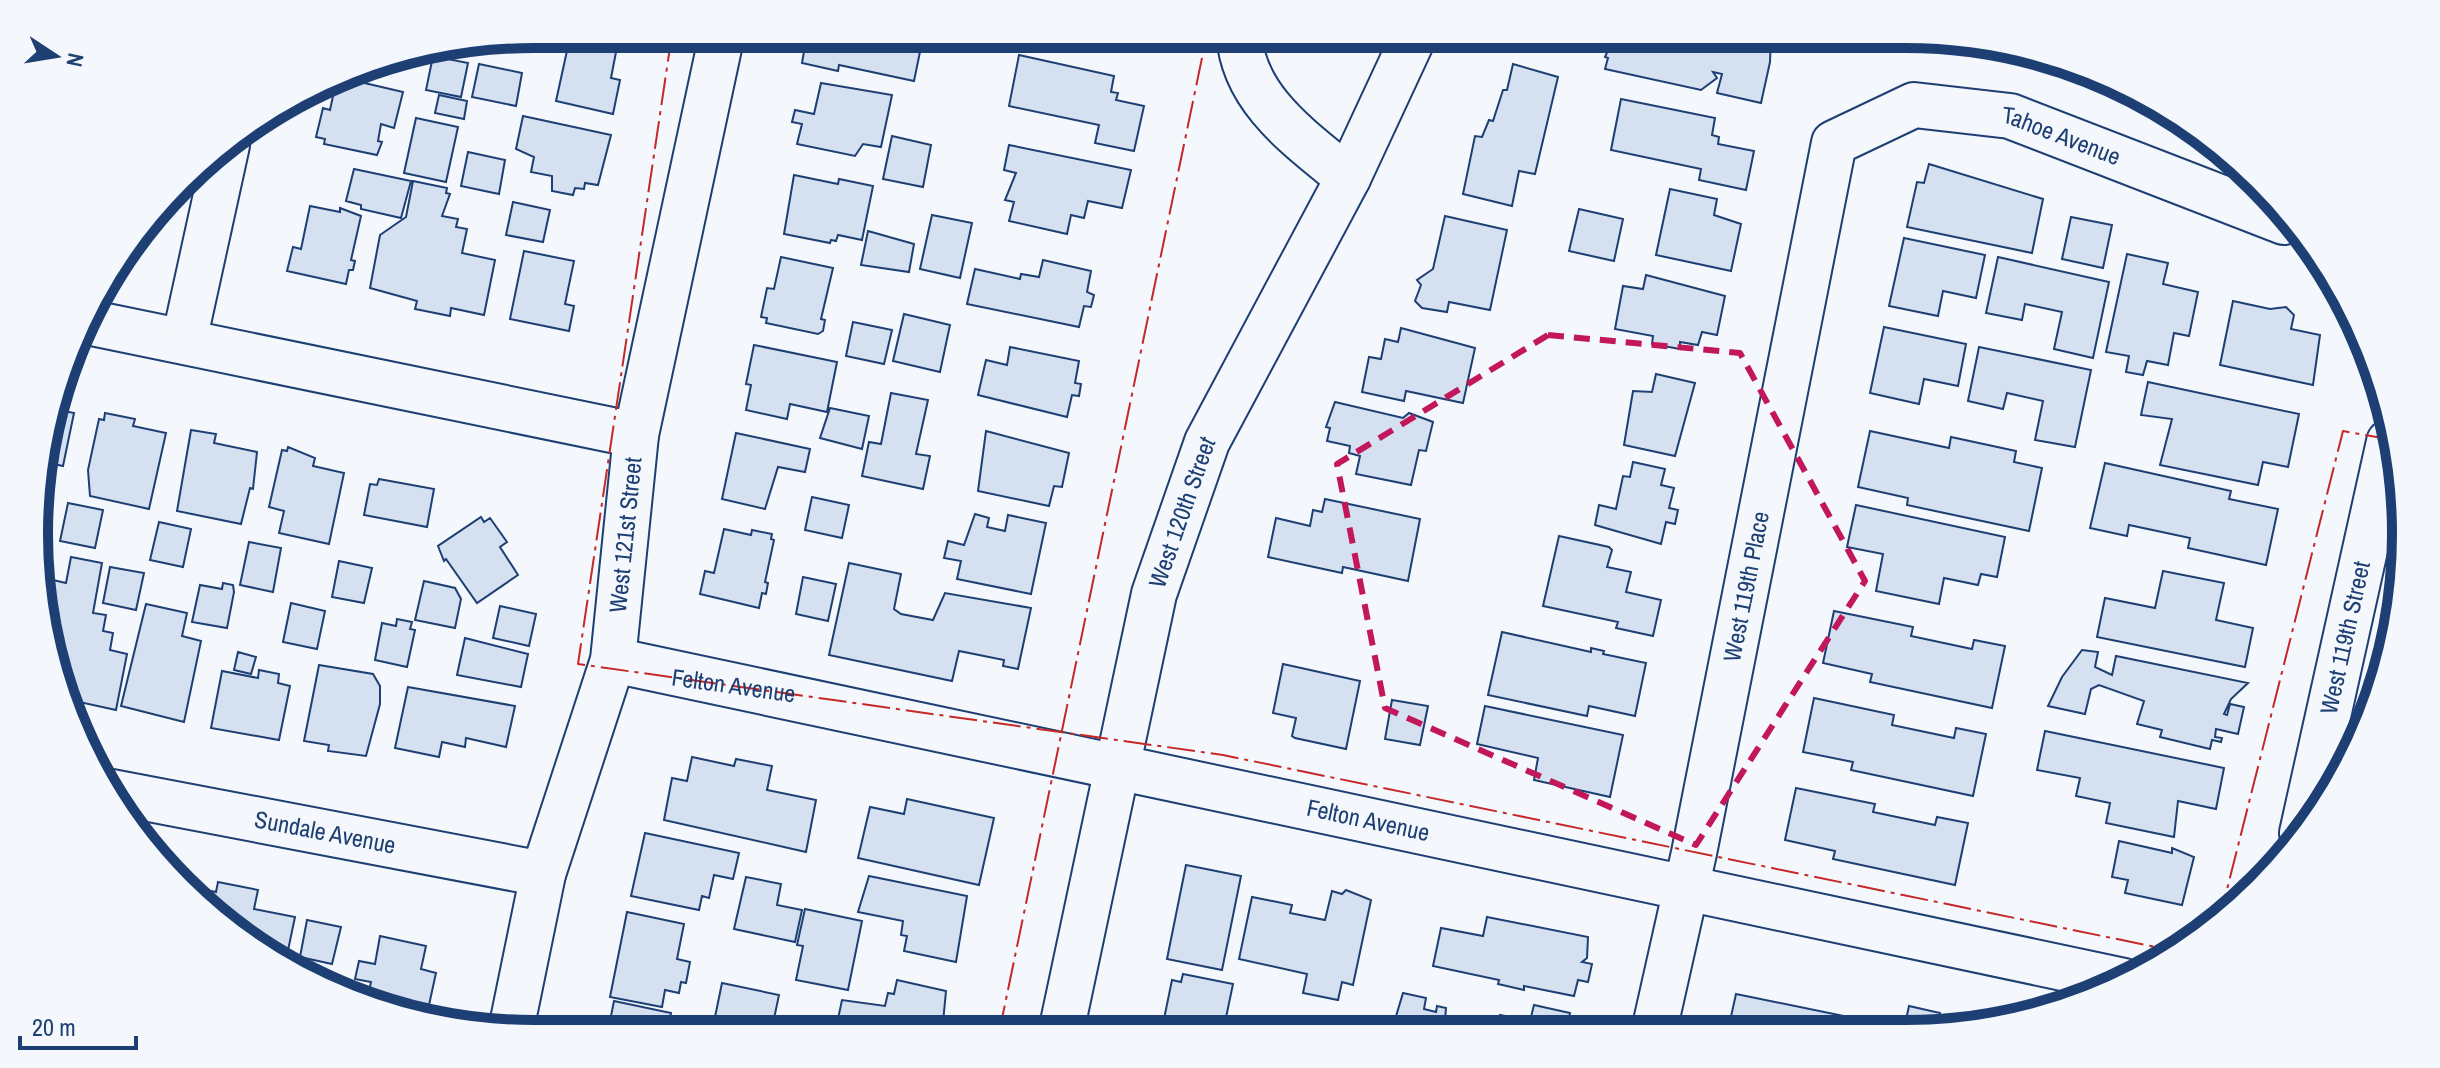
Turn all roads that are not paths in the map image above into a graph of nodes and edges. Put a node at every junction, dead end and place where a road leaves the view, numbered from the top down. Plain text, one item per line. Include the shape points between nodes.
1 (719, 48) edge
2 (1240, 48) edge
3 (1408, 48) edge
4 (1834, 143) joint
5 (224, 161) edge
6 (1348, 178) junction
7 (2275, 218) edge
8 (96, 324) edge
9 (184, 341) junction
10 (636, 435) junction
11 (2386, 457) edge
12 (613, 660) junction
13 (1116, 766) junction
14 (124, 794) edge
15 (2308, 807) edge
16 (543, 874) junction
17 (1687, 885) junction
18 (2106, 977) edge
19 (513, 1019) edge
20 (1063, 1020) edge
21 (1656, 1020) edge

1 - 10 street, West 121st Street
2 - 6 street via 1254,87 1282,123
3 - 6 street, West 120th Street
4 - 7 street, Tahoe Avenue via 1914,105 2010,116
4 - 17 street, West 119th Place
5 - 9 street
6 - 13 street, West 120th Street via 1207,442 1154,594
8 - 9 street
9 - 10 street
10 - 12 street, West 121st Street
11 - 15 street, West 119th Street
12 - 13 street, Felton Avenue
12 - 16 street, West 121st Street
13 - 17 street, Felton Avenue
13 - 20 street, West 120th Street
14 - 16 street, Sundale Avenue
16 - 19 street, West 121st Street
17 - 18 street, Felton Avenue
17 - 21 street, West 119th Place

